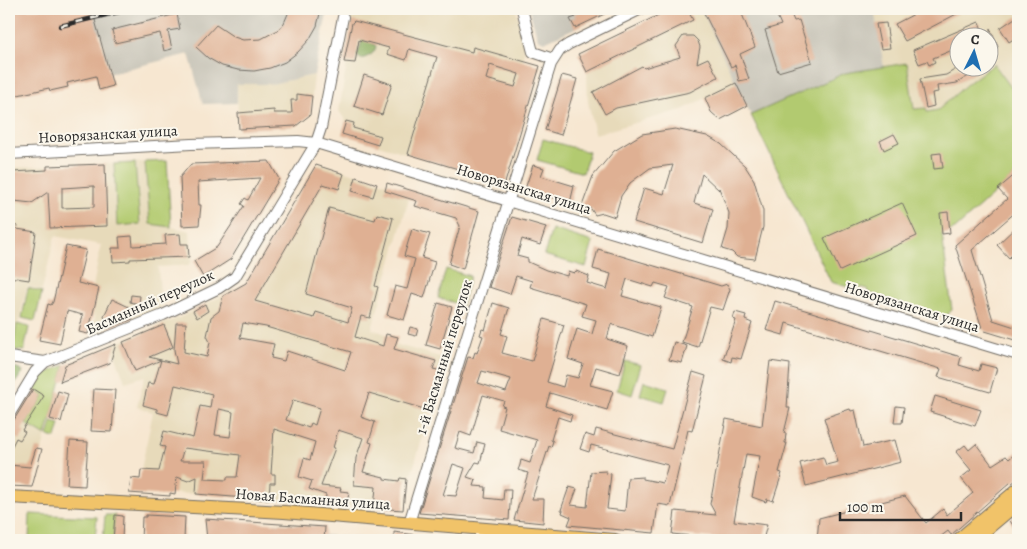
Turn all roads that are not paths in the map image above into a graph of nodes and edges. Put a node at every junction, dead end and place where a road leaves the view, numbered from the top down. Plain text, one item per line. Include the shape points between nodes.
1 (522, 9) edge
2 (641, 9) edge
3 (343, 17) dead end
4 (553, 59) junction
5 (316, 143) junction
6 (9, 154) edge
7 (508, 200) junction
8 (1018, 355) edge
9 (9, 357) edge
10 (45, 362) junction
11 (9, 415) edge
12 (1018, 489) edge
13 (9, 497) edge
14 (1018, 503) edge
15 (409, 522) junction
16 (480, 534) edge
17 (615, 540) edge
18 (958, 540) edge
19 (974, 540) edge

1 - 4 street via 533,52
2 - 4 street via 569,44
3 - 5 street, Басманный переулок
4 - 7 street, 1-й Басманный переулок
5 - 6 street, Новорязанская улица via 191,144
5 - 7 street, Новорязанская улица
5 - 10 street, Басманный переулок via 240,271 228,282 148,322
7 - 8 street, Новорязанская улица
7 - 15 street, 1-й Басманный переулок
9 - 10 street
10 - 11 street, Басманный переулок via 35,372
12 - 18 main road
13 - 15 main road, Новая Басманная улица
14 - 19 main road
15 - 16 main road, Новая Басманная улица
16 - 17 main road, Новая Басманная улица

